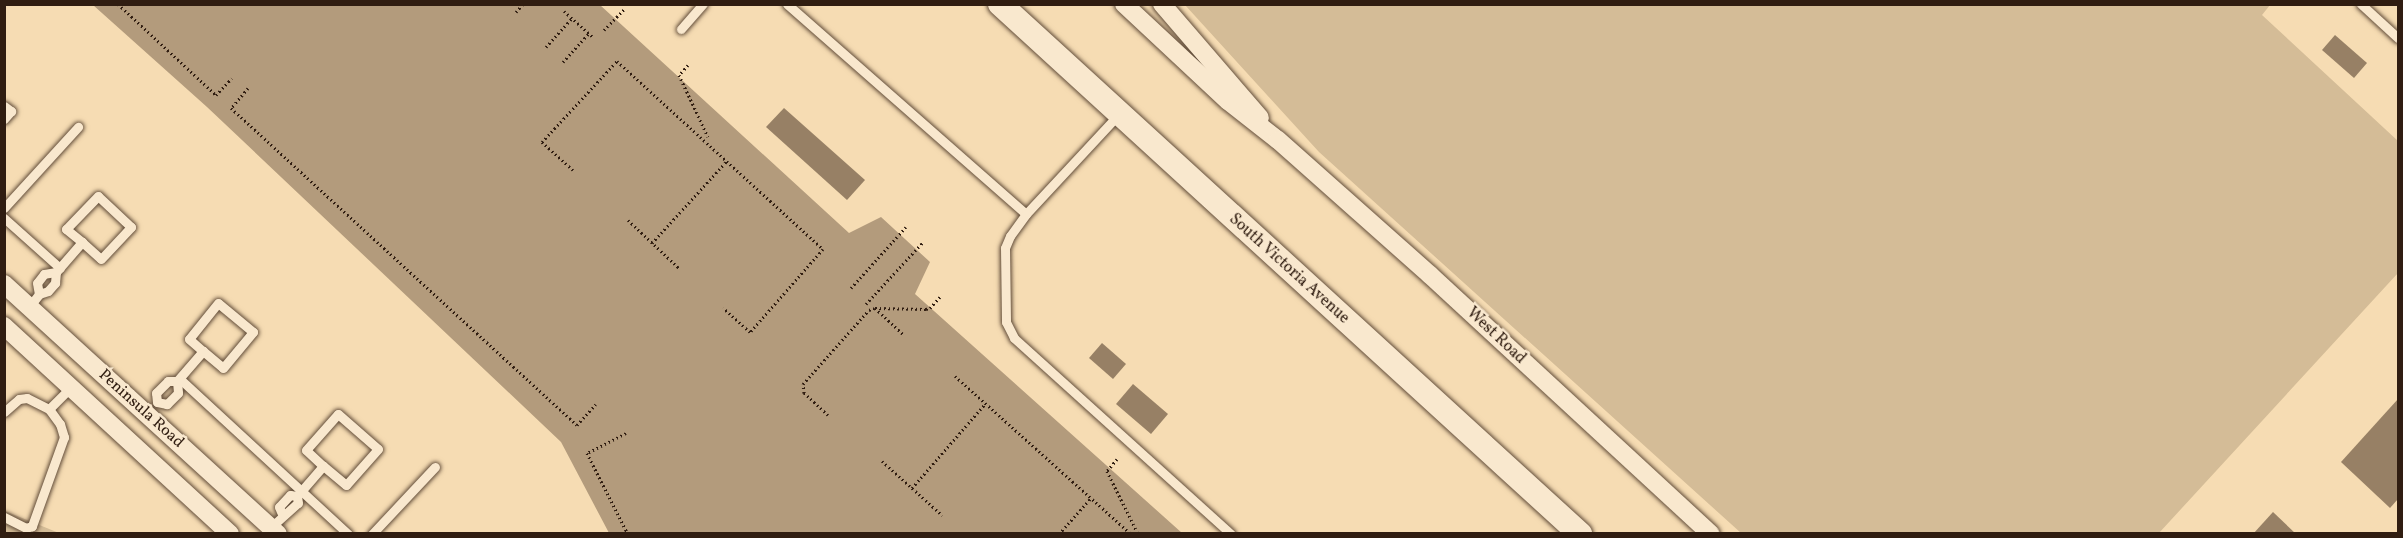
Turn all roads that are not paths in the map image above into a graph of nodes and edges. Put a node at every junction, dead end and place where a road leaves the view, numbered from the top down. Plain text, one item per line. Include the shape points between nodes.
1 (703, 4) edge
2 (787, 4) edge
3 (1000, 4) edge
4 (1124, 4) edge
5 (1162, 4) edge
6 (2361, 4) edge
7 (681, 29) dead end
8 (2398, 38) edge
9 (4, 106) edge
10 (1119, 113) junction
11 (4, 119) edge
12 (78, 127) dead end
13 (1278, 140) junction
14 (4, 208) edge
15 (1026, 214) junction
16 (4, 218) edge
17 (82, 242) junction
18 (58, 270) junction
19 (4, 284) edge
20 (34, 300) junction
21 (6, 328) edge
22 (202, 351) junction
23 (178, 380) junction
24 (71, 387) junction
25 (49, 409) junction
26 (151, 411) junction
27 (4, 412) edge
28 (129, 440) junction
29 (323, 466) junction
30 (435, 467) dead end
31 (299, 493) junction
32 (4, 517) edge
33 (277, 525) edge
34 (230, 534) edge
35 (348, 534) edge
36 (372, 534) edge
37 (1231, 534) edge
38 (1580, 534) edge
39 (1711, 534) edge

1 - 7 lane
2 - 15 lane
3 - 10 street, South Victoria Avenue
4 - 13 street, West Road via 1228,101
5 - 13 street, West Road
6 - 8 lane
9 - 11 lane via 11,111
10 - 15 lane
10 - 38 street, South Victoria Avenue
12 - 14 lane
13 - 39 street, West Road
15 - 37 lane via 1005,248 1004,313 1012,334
16 - 18 lane
17 - 17 lane via 101,259 131,227 98,196 66,229
17 - 18 lane
18 - 20 lane via 48,291
18 - 20 lane via 44,274 37,283
19 - 20 street, Peninsula Road
20 - 21 street
20 - 26 street, Peninsula Road
21 - 24 street, Peninsula Road
22 - 22 lane via 222,368 253,333 218,303 189,339
22 - 23 lane
23 - 26 lane via 168,381 156,393
23 - 26 lane via 178,393 167,404
23 - 31 lane
24 - 25 lane
24 - 28 street, Peninsula Road
25 - 27 lane via 27,398 19,399
25 - 32 lane via 64,437 35,521 26,528
26 - 28 street
26 - 33 street, Peninsula Road
28 - 34 street, Peninsula Road
29 - 29 lane via 306,450 338,414 378,449 346,486
29 - 31 lane
30 - 36 lane
31 - 33 lane via 298,503
31 - 35 lane

